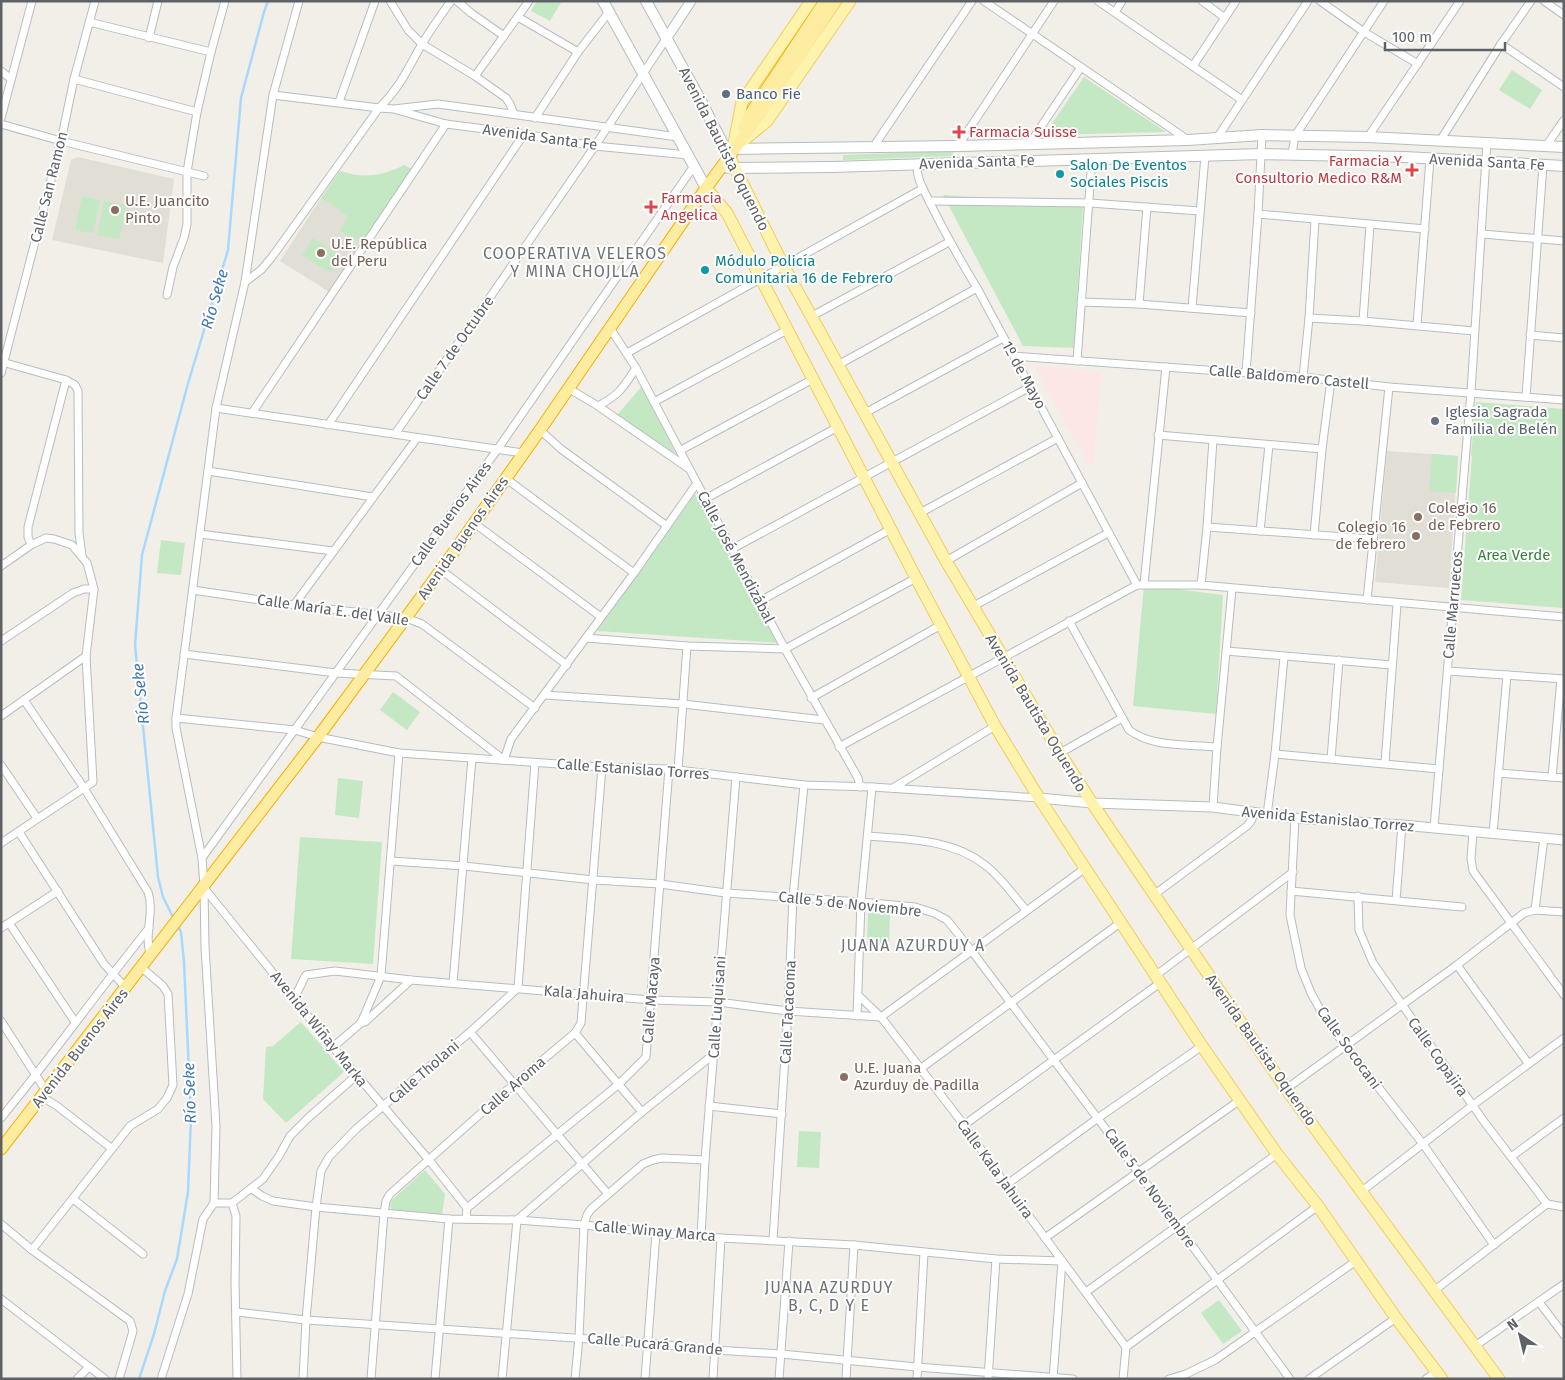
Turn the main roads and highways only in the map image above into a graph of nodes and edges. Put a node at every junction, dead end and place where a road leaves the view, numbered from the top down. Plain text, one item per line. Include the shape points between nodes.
1 (603, 1) edge
2 (646, 1) edge
3 (811, 1) edge
4 (825, 1) edge
5 (836, 1) edge
6 (850, 1) edge
7 (1564, 147) edge
8 (731, 152) junction
9 (1564, 166) edge
10 (734, 167) junction
11 (720, 168) junction
12 (706, 188) junction
13 (1, 1149) edge
14 (1439, 1375) edge
15 (1499, 1379) edge

1 - 12 main road, Avenida Bautista Oquendo
2 - 8 main road, Avenida Bautista Oquendo
3 - 8 main road, Avenida Buenos Aires via 742,102
4 - 8 highway, Avenida Buenos Aires via 751,113
5 - 8 highway, Avenida Buenos Aires
6 - 8 main road, Avenida Buenos Aires via 768,121
7 - 8 main road, Avenida Santa Fe via 1262,135 1188,140
8 - 10 main road, Avenida Bautista Oquendo
8 - 11 highway, Avenida Buenos Aires
9 - 10 main road, Avenida Santa Fe via 1430,158 1261,154
10 - 11 main road, Avenida Santa Fe
10 - 15 main road, Avenida Bautista Oquendo via 783,265 946,561 1060,753 1286,1089
11 - 12 highway, Avenida Buenos Aires
12 - 13 highway, Avenida Buenos Aires via 406,618 204,887
12 - 14 main road, Avenida Bautista Oquendo via 727,213 916,578 995,726 1038,798 1202,1046

